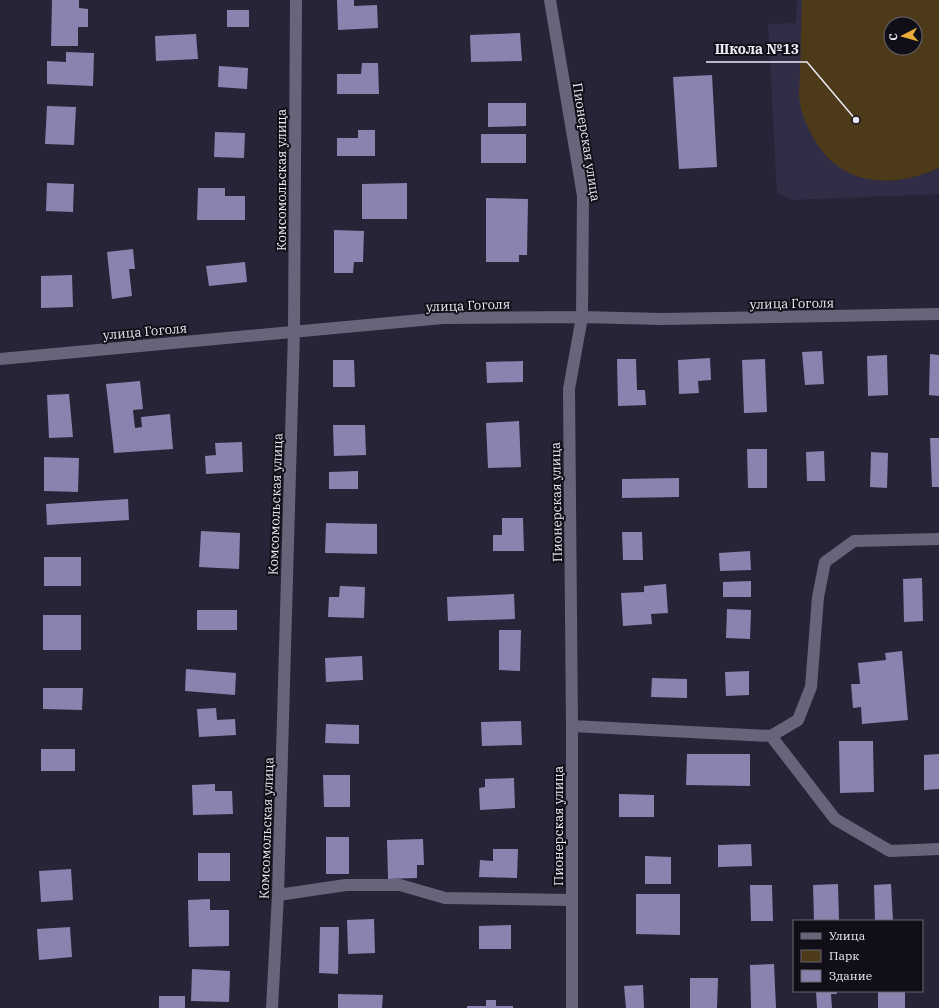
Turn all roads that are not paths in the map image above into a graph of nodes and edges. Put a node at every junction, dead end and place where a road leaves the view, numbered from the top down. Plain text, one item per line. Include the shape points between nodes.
1 (296, 0) edge
2 (550, 0) edge
3 (939, 314) edge
4 (582, 317) junction
5 (294, 331) junction
6 (0, 359) edge
7 (939, 540) edge
8 (572, 726) junction
9 (771, 736) junction
10 (939, 849) edge
11 (278, 895) junction
12 (572, 900) junction
13 (272, 1008) edge
14 (572, 1008) edge

1 - 5 street, Комсомольская улица
2 - 4 street, Пионерская улица via 583,196
3 - 4 street, улица Гоголя via 662,319
4 - 5 street, улица Гоголя via 442,318
4 - 8 street, Пионерская улица via 569,389
5 - 6 street, улица Гоголя
5 - 11 street, Комсомольская улица
7 - 9 street via 854,541 825,562 818,597 811,687 798,720
8 - 9 street
8 - 12 street, Пионерская улица
9 - 10 street via 836,819 890,851
11 - 12 street via 346,885 400,885 445,898
11 - 13 street, Комсомольская улица
12 - 14 street, Пионерская улица

